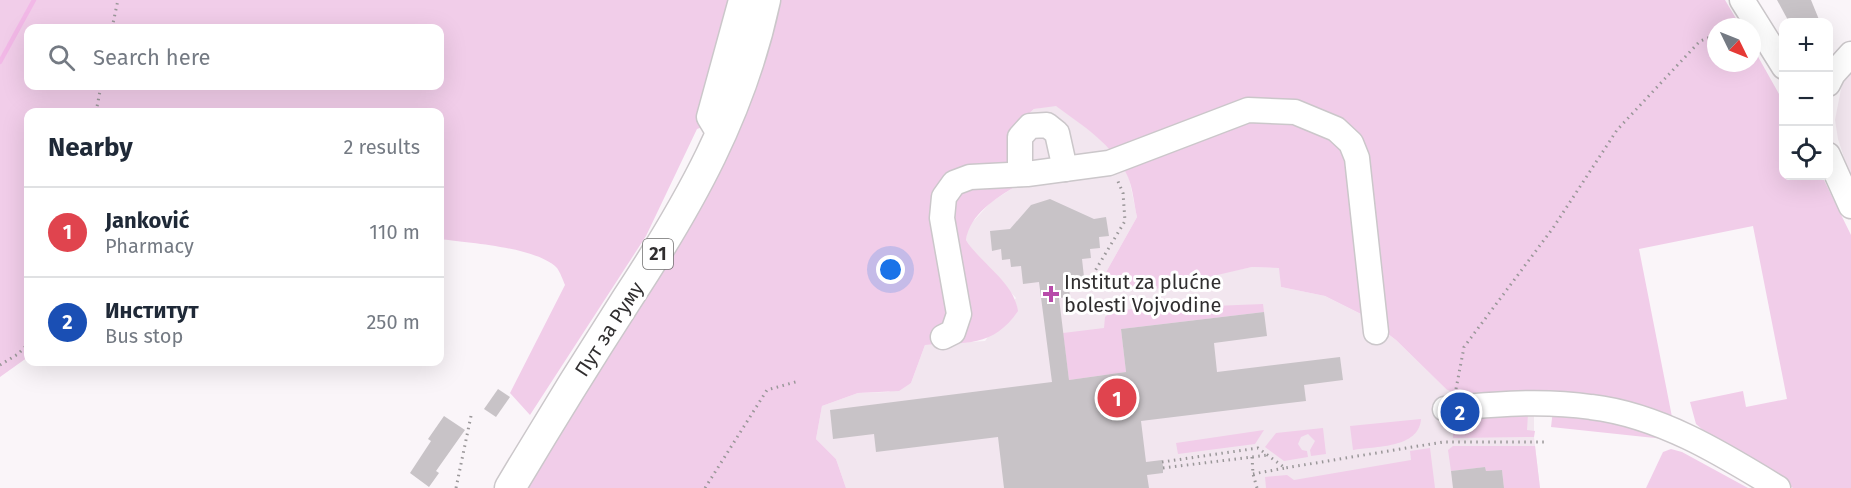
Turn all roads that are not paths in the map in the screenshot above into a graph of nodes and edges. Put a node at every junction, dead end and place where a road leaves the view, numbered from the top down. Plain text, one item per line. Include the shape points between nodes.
1 (741, 0) edge
2 (765, 0) edge
3 (1742, 0) edge
4 (1777, 48) edge
5 (1842, 57) edge
6 (1833, 74) edge
7 (722, 137) junction
8 (1833, 165) edge
9 (1065, 169) junction
10 (1020, 174) junction
11 (1851, 206) edge
12 (1376, 332) dead end
13 (943, 337) dead end
14 (1449, 408) road end
15 (510, 488) edge
16 (1778, 488) edge

1 - 7 street via 709,117
2 - 7 main road, Пут за Руму / 21 via 750,59
3 - 4 street
5 - 6 street
7 - 15 main road, Пут за Руму / 21 via 657,255
8 - 11 street
9 - 10 street
9 - 10 street via 1057,133 1047,125 1030,126 1020,137
9 - 12 street via 1109,163 1248,110 1295,112 1336,129 1351,143 1357,158
10 - 13 street via 970,177 954,183 944,198 942,218 959,314 953,332
14 - 16 street via 1548,403 1620,413 1686,436

